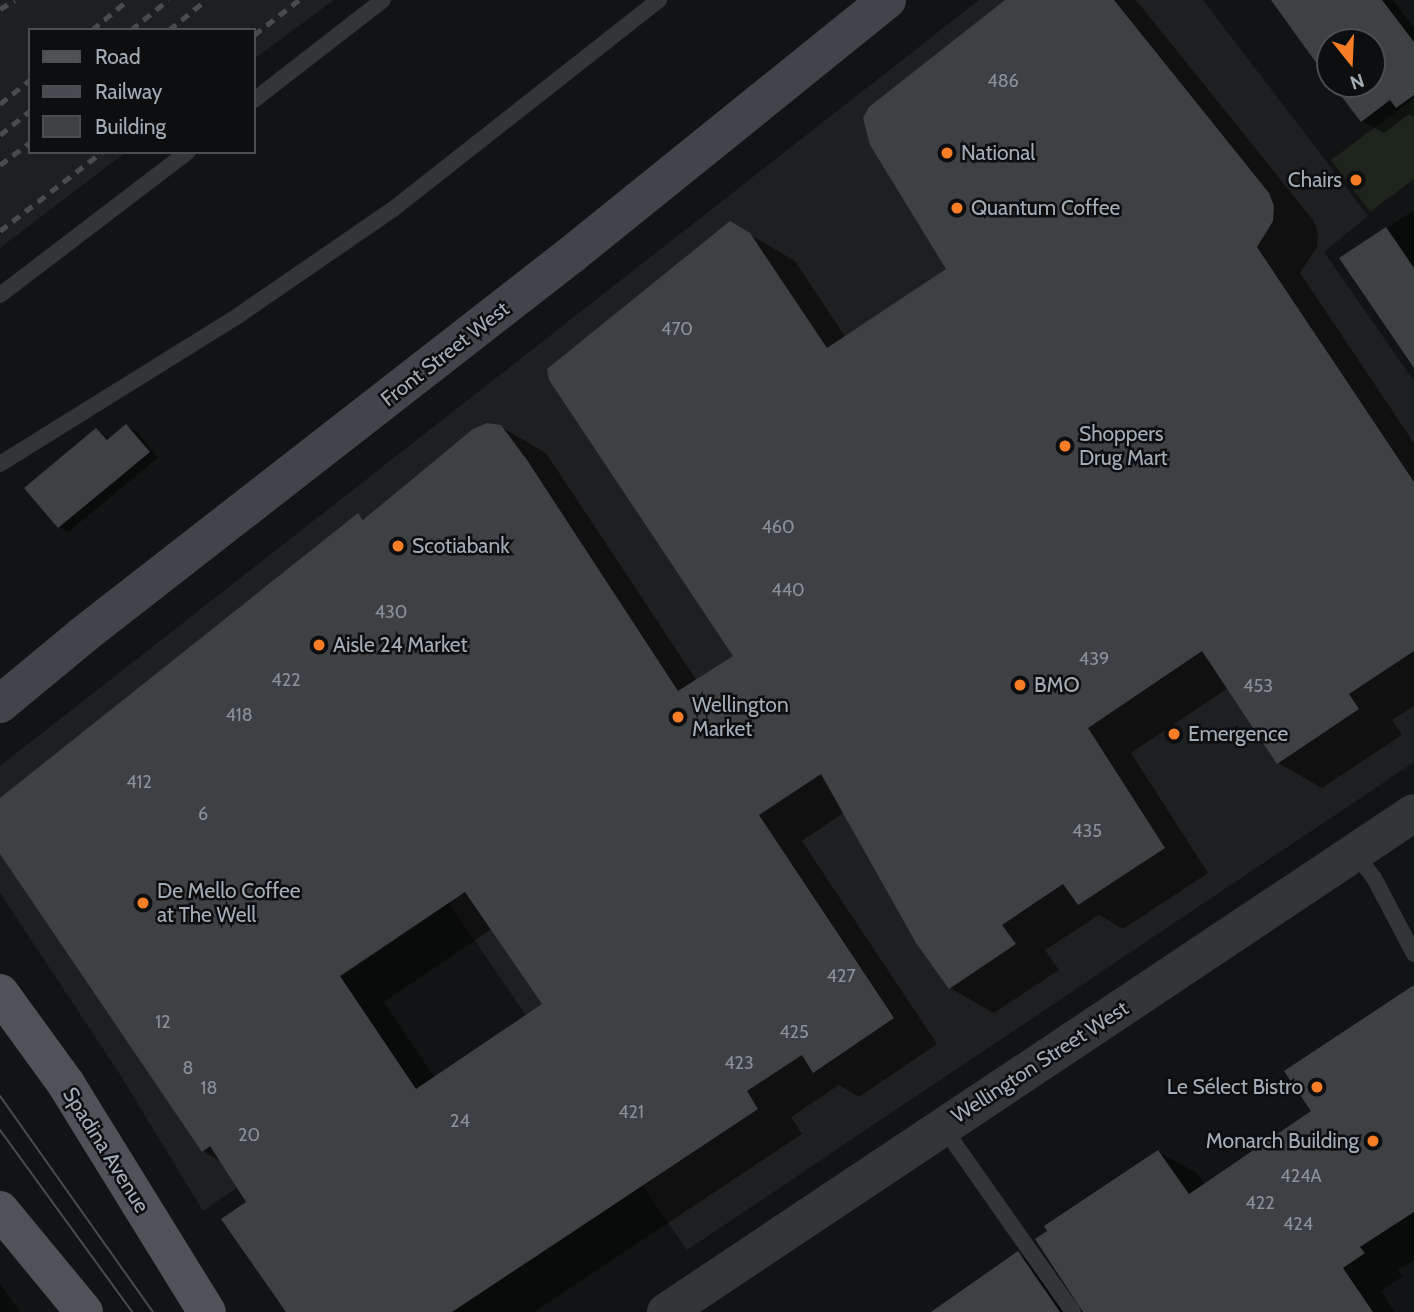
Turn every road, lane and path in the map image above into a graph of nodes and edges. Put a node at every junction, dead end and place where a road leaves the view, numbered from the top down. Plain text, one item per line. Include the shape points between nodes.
1 (383, 0) edge
2 (659, 0) edge
3 (887, 0) edge
4 (256, 98) edge
5 (185, 154) edge
6 (0, 295) edge
7 (0, 464) edge
8 (0, 704) edge
9 (1414, 813) edge
10 (1356, 853) junction
11 (1414, 954) edge
12 (0, 993) edge
13 (943, 1127) junction
14 (0, 1210) edge
15 (84, 1312) edge
16 (207, 1312) edge
17 (666, 1312) edge
18 (1073, 1312) edge

1 - 4 lane
2 - 7 lane via 392,210 239,315
3 - 8 main road, Front Street West
5 - 6 lane
9 - 10 street, Wellington Street West
10 - 11 lane
10 - 13 street, Wellington Street West
12 - 16 main road, Spadina Avenue via 66,1084
13 - 17 street, Wellington Street West
13 - 18 lane
14 - 15 main road

